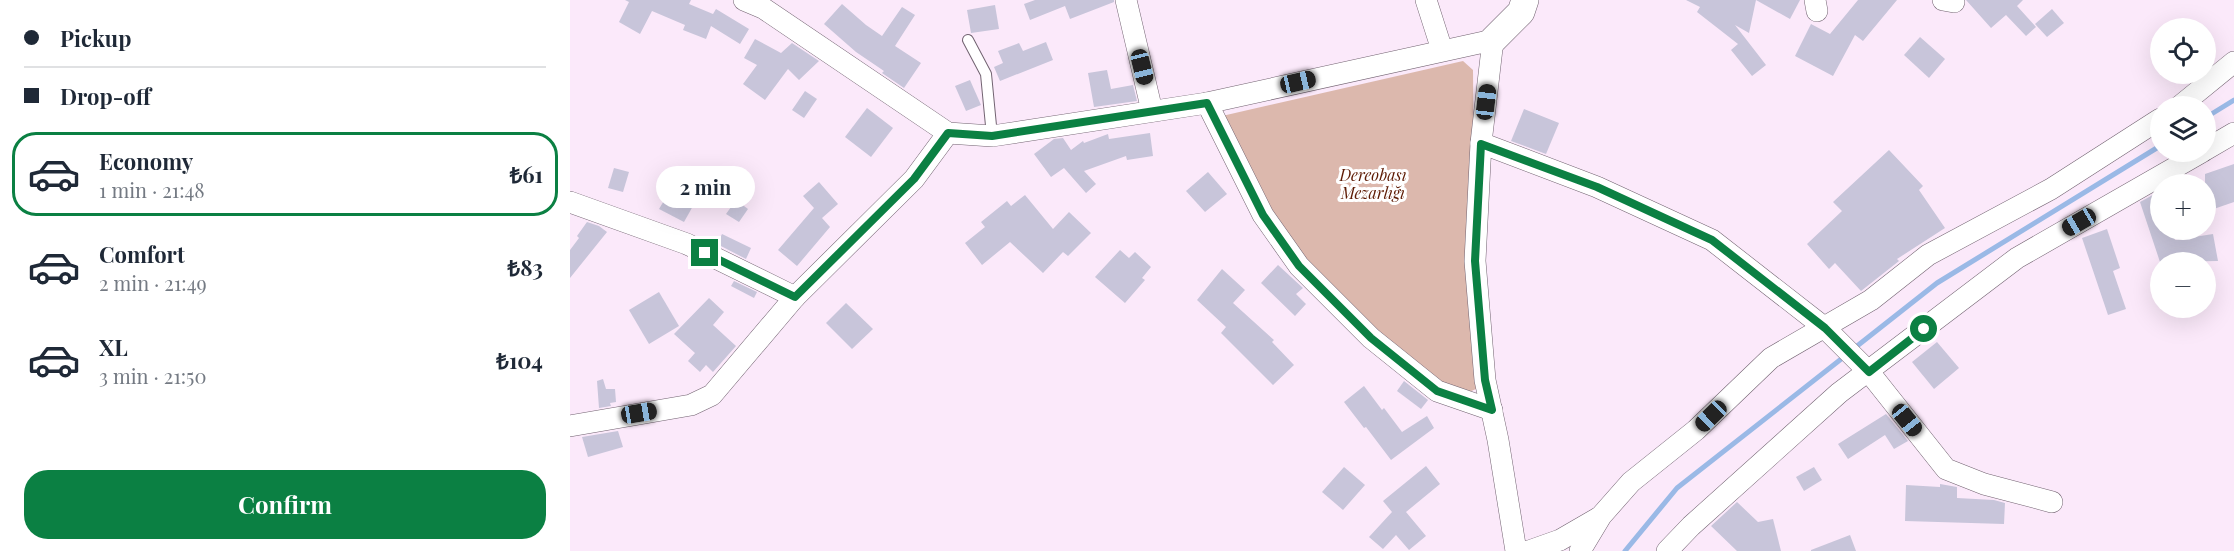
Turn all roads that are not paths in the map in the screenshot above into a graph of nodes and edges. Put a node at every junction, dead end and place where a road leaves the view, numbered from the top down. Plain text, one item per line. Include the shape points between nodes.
1 (744, 0) edge
2 (1126, 0) edge
3 (1426, 0) edge
4 (1525, 0) edge
5 (968, 40) dead end
6 (1493, 40) junction
7 (1442, 50) junction
8 (2234, 62) edge
9 (2192, 96) edge
10 (1207, 103) junction
11 (1152, 111) junction
12 (2150, 125) edge
13 (948, 133) junction
14 (2234, 133) edge
15 (992, 136) junction
16 (1481, 144) junction
17 (2216, 144) edge
18 (2185, 162) edge
19 (570, 202) edge
20 (795, 297) junction
21 (1825, 328) junction
22 (1869, 372) junction
23 (1492, 410) junction
24 (570, 426) edge
25 (2052, 502) dead end
26 (1601, 516) junction
27 (1516, 551) edge
28 (1528, 551) edge
29 (1580, 551) edge
30 (1667, 551) edge

1 - 13 street via 763,8
2 - 11 street
3 - 7 street
4 - 6 street via 1521,12
5 - 15 lane via 986,74
6 - 7 street
6 - 16 street
7 - 10 street
8 - 9 street
10 - 11 street
10 - 23 street via 1263,215 1299,266 1371,338 1437,391
11 - 15 street
12 - 21 street via 2051,189 1928,255 1871,300
13 - 15 street
13 - 20 street via 914,179
14 - 17 street
16 - 21 street via 1597,187 1712,240
16 - 23 street via 1475,261 1485,380
18 - 22 street via 2017,258
19 - 20 street via 687,244
20 - 24 street via 712,395 691,405
21 - 22 street
21 - 26 street via 1771,358 1696,430 1631,482
22 - 25 street via 1946,469 1984,484
22 - 30 street via 1839,393
23 - 27 street
26 - 28 street via 1560,540
26 - 29 street

